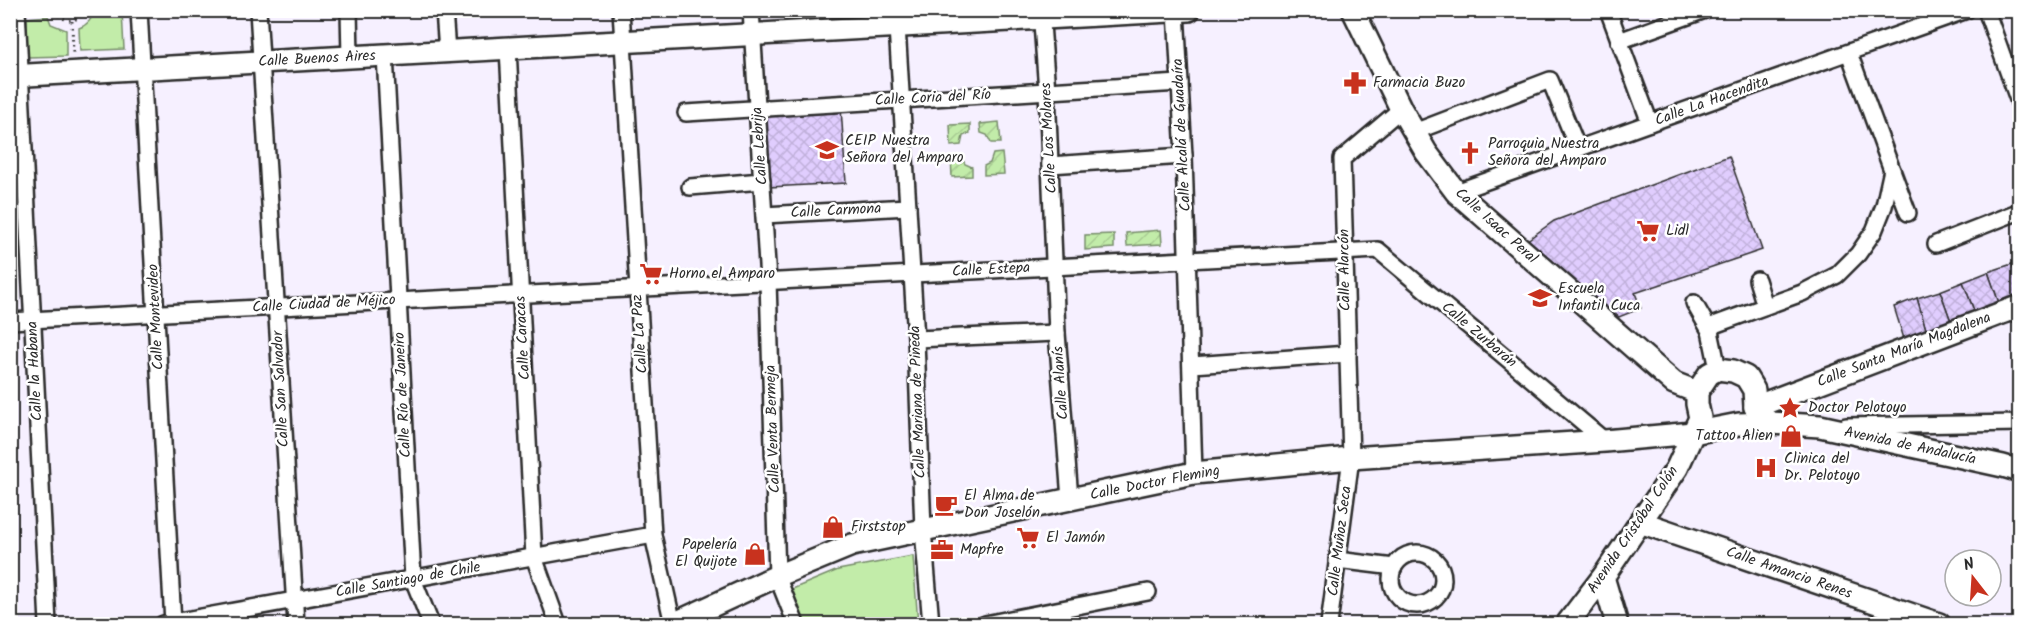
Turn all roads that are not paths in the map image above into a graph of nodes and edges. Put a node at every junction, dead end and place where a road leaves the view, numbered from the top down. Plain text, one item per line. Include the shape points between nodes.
1 (17, 10) edge
2 (139, 10) edge
3 (258, 10) edge
4 (349, 10) edge
5 (444, 10) edge
6 (621, 10) edge
7 (751, 10) edge
8 (1353, 10) edge
9 (1608, 10) edge
10 (1705, 10) edge
11 (1967, 10) edge
12 (1986, 10) edge
13 (1183, 11) edge
14 (1041, 15) edge
15 (896, 19) edge
16 (752, 35) junction
17 (1619, 41) junction
18 (623, 42) junction
19 (508, 48) junction
20 (447, 52) junction
21 (1849, 52) junction
22 (385, 55) junction
23 (350, 57) junction
24 (261, 62) junction
25 (142, 68) junction
26 (15, 75) edge
27 (1180, 83) junction
28 (1047, 91) junction
29 (901, 100) junction
30 (2019, 105) edge
31 (757, 108) junction
32 (1401, 109) junction
33 (686, 113) dead end
34 (1650, 123) junction
35 (1414, 132) junction
36 (1578, 149) junction
37 (1184, 156) junction
38 (1050, 165) junction
39 (1892, 170) junction
40 (762, 181) junction
41 (690, 186) dead end
42 (1456, 192) junction
43 (908, 207) junction
44 (2019, 211) edge
45 (1908, 213) dead end
46 (764, 215) junction
47 (1936, 244) dead end
48 (1345, 251) junction
49 (1187, 259) junction
50 (1056, 266) junction
51 (912, 274) junction
52 (1757, 280) dead end
53 (768, 281) junction
54 (637, 288) junction
55 (521, 294) junction
56 (398, 300) junction
57 (1694, 303) dead end
58 (1765, 306) junction
59 (2019, 306) edge
60 (276, 307) junction
61 (155, 313) junction
62 (32, 319) junction
63 (10, 321) edge
64 (1710, 332) junction
65 (1058, 333) junction
66 (916, 339) junction
67 (1348, 354) junction
68 (1192, 365) junction
69 (1718, 369) junction
70 (1697, 392) junction
71 (1755, 407) junction
72 (1771, 423) junction
73 (2019, 423) edge
74 (1820, 426) junction
75 (1693, 433) junction
76 (1605, 441) junction
77 (1351, 458) junction
78 (2019, 471) edge
79 (1194, 473) junction
80 (1070, 499) junction
81 (1640, 522) junction
82 (923, 530) junction
83 (653, 535) junction
84 (534, 557) junction
85 (1338, 560) junction
86 (1394, 567) dead end
87 (777, 576) junction
88 (1603, 577) junction
89 (413, 579) junction
90 (1148, 592) dead end
91 (294, 601) junction
92 (48, 624) edge
93 (168, 624) edge
94 (296, 624) edge
95 (431, 624) edge
96 (558, 624) edge
97 (673, 624) edge
98 (796, 624) edge
99 (931, 624) edge
100 (985, 624) edge
101 (1329, 624) edge
102 (1568, 624) edge
103 (1617, 624) edge
104 (1939, 624) edge

1 - 26 street, Calle la Habana
2 - 25 street, Calle Montevideo
3 - 24 street, Calle San Salvador
4 - 23 street
5 - 20 street
6 - 18 street, Calle La Paz
7 - 16 street, Calle Lebrija
8 - 32 main road, Calle Isaac Peral
9 - 17 street
10 - 17 street
11 - 21 street, Calle La Hacendita
12 - 30 street
13 - 14 main road, Calle Buenos Aires
13 - 27 street, Calle Alcalá de Guadaíra
14 - 15 main road, Calle Buenos Aires
14 - 28 street, Calle Los Molares
15 - 16 main road, Calle Buenos Aires
15 - 29 street, Calle Mariana de Pineda
16 - 18 main road, Calle Buenos Aires
16 - 31 street, Calle Lebrija
17 - 34 street
18 - 19 main road, Calle Buenos Aires
18 - 54 street, Calle La Paz
19 - 20 main road, Calle Buenos Aires
19 - 55 street, Calle Caracas
20 - 22 main road, Calle Buenos Aires
21 - 34 street, Calle La Hacendita
21 - 39 street
22 - 23 main road, Calle Buenos Aires
22 - 56 street, Calle Río de Janeiro
23 - 24 main road, Calle Buenos Aires
24 - 25 main road, Calle Buenos Aires
24 - 60 street, Calle San Salvador
25 - 26 main road, Calle Buenos Aires
25 - 61 street, Calle Montevideo
26 - 62 street, Calle la Habana
27 - 28 street, Calle Coria del Río
27 - 37 street, Calle Alcalá de Guadaíra
28 - 29 street, Calle Coria del Río
28 - 38 street, Calle Los Molares
29 - 31 street, Calle Coria del Río
29 - 43 street, Calle Mariana de Pineda
31 - 33 street, Calle Coria del Río
31 - 40 street, Calle Lebrija
32 - 35 main road, Calle Isaac Peral
32 - 48 street, Calle Alarcón via 1342,159
34 - 36 street, Calle La Hacendita
35 - 36 street via 1550,80
35 - 42 main road, Calle Isaac Peral
36 - 42 street, Calle La Hacendita
37 - 38 street
37 - 49 street, Calle Alcalá de Guadaíra
38 - 50 street, Calle Los Molares
39 - 45 street
39 - 58 street via 1881,214 1858,254 1838,275
40 - 41 street
40 - 46 street, Calle Lebrija
42 - 70 main road, Calle Isaac Peral via 1674,383
43 - 46 street, Calle Carmona
43 - 51 street, Calle Mariana de Pineda
44 - 47 street
46 - 53 street, Calle Lebrija
48 - 49 street, Calle Estepa
48 - 67 street, Calle Alarcón
48 - 76 street, Calle Zurbarán via 1378,250
49 - 50 street, Calle Estepa
49 - 68 street, Calle Alcalá de Guadaíra
50 - 51 street, Calle Estepa
50 - 65 street, Calle Alanís
51 - 53 street, Calle Estepa
51 - 66 street, Calle Mariana de Pineda
52 - 58 street
53 - 54 street, Calle Estepa
53 - 87 street, Calle Venta Bermeja
54 - 55 street, Calle Ciudad de Méjico
54 - 83 street, Calle La Paz
55 - 56 street, Calle Ciudad de Méjico
55 - 84 street, Calle Caracas
56 - 60 street, Calle Ciudad de Méjico
56 - 89 street, Calle Río de Janeiro
57 - 64 street
58 - 64 street via 1714,325
59 - 71 main road, Calle Santa María Magdalena
60 - 61 street, Calle Ciudad de Méjico
60 - 91 street, Calle San Salvador
61 - 62 street, Calle Ciudad de Méjico
61 - 93 street, Calle Montevideo
62 - 63 street, Calle Ciudad de Méjico
62 - 92 street, Calle la Habana
64 - 69 street
65 - 66 street
65 - 80 street, Calle Alanís
66 - 82 street, Calle Mariana de Pineda
67 - 68 street
67 - 77 street, Calle Alarcón
68 - 79 street, Calle Alcalá de Guadaíra
69 - 70 main road
69 - 71 main road via 1746,377 1754,390
70 - 75 main road, Avenida Cristóbal Colón via 1700,418
71 - 72 main road
72 - 74 main road, Avenida de Andalucía
72 - 75 main road, Avenida de Andalucía via 1739,424
73 - 74 street
74 - 78 main road, Avenida de Andalucía
75 - 76 main road, Calle Doctor Fleming
75 - 81 main road, Avenida Cristóbal Colón via 1677,468
76 - 77 main road, Calle Doctor Fleming
77 - 79 main road, Calle Doctor Fleming
77 - 85 street, Calle Muñoz Seca
79 - 80 main road, Calle Doctor Fleming
80 - 82 main road, Calle Doctor Fleming
81 - 88 main road, Avenida Cristóbal Colón
81 - 104 main road, Calle Amancio Renes
82 - 87 main road, Calle Doctor Fleming via 852,545
82 - 99 street, Calle Mariana de Pineda
83 - 84 street, Calle Santiago de Chile
83 - 97 street, Calle La Paz
84 - 89 street, Calle Santiago de Chile
84 - 96 street, Calle Caracas
85 - 86 street
85 - 101 street, Calle Muñoz Seca
87 - 97 main road, Calle Doctor Fleming
87 - 98 street, Calle Venta Bermeja
88 - 102 main road, Avenida Cristóbal Colón
88 - 103 main road
89 - 91 street, Calle Santiago de Chile
89 - 95 street, Calle Río de Janeiro
90 - 100 street
91 - 93 street, Calle Santiago de Chile
91 - 94 street, Calle San Salvador

